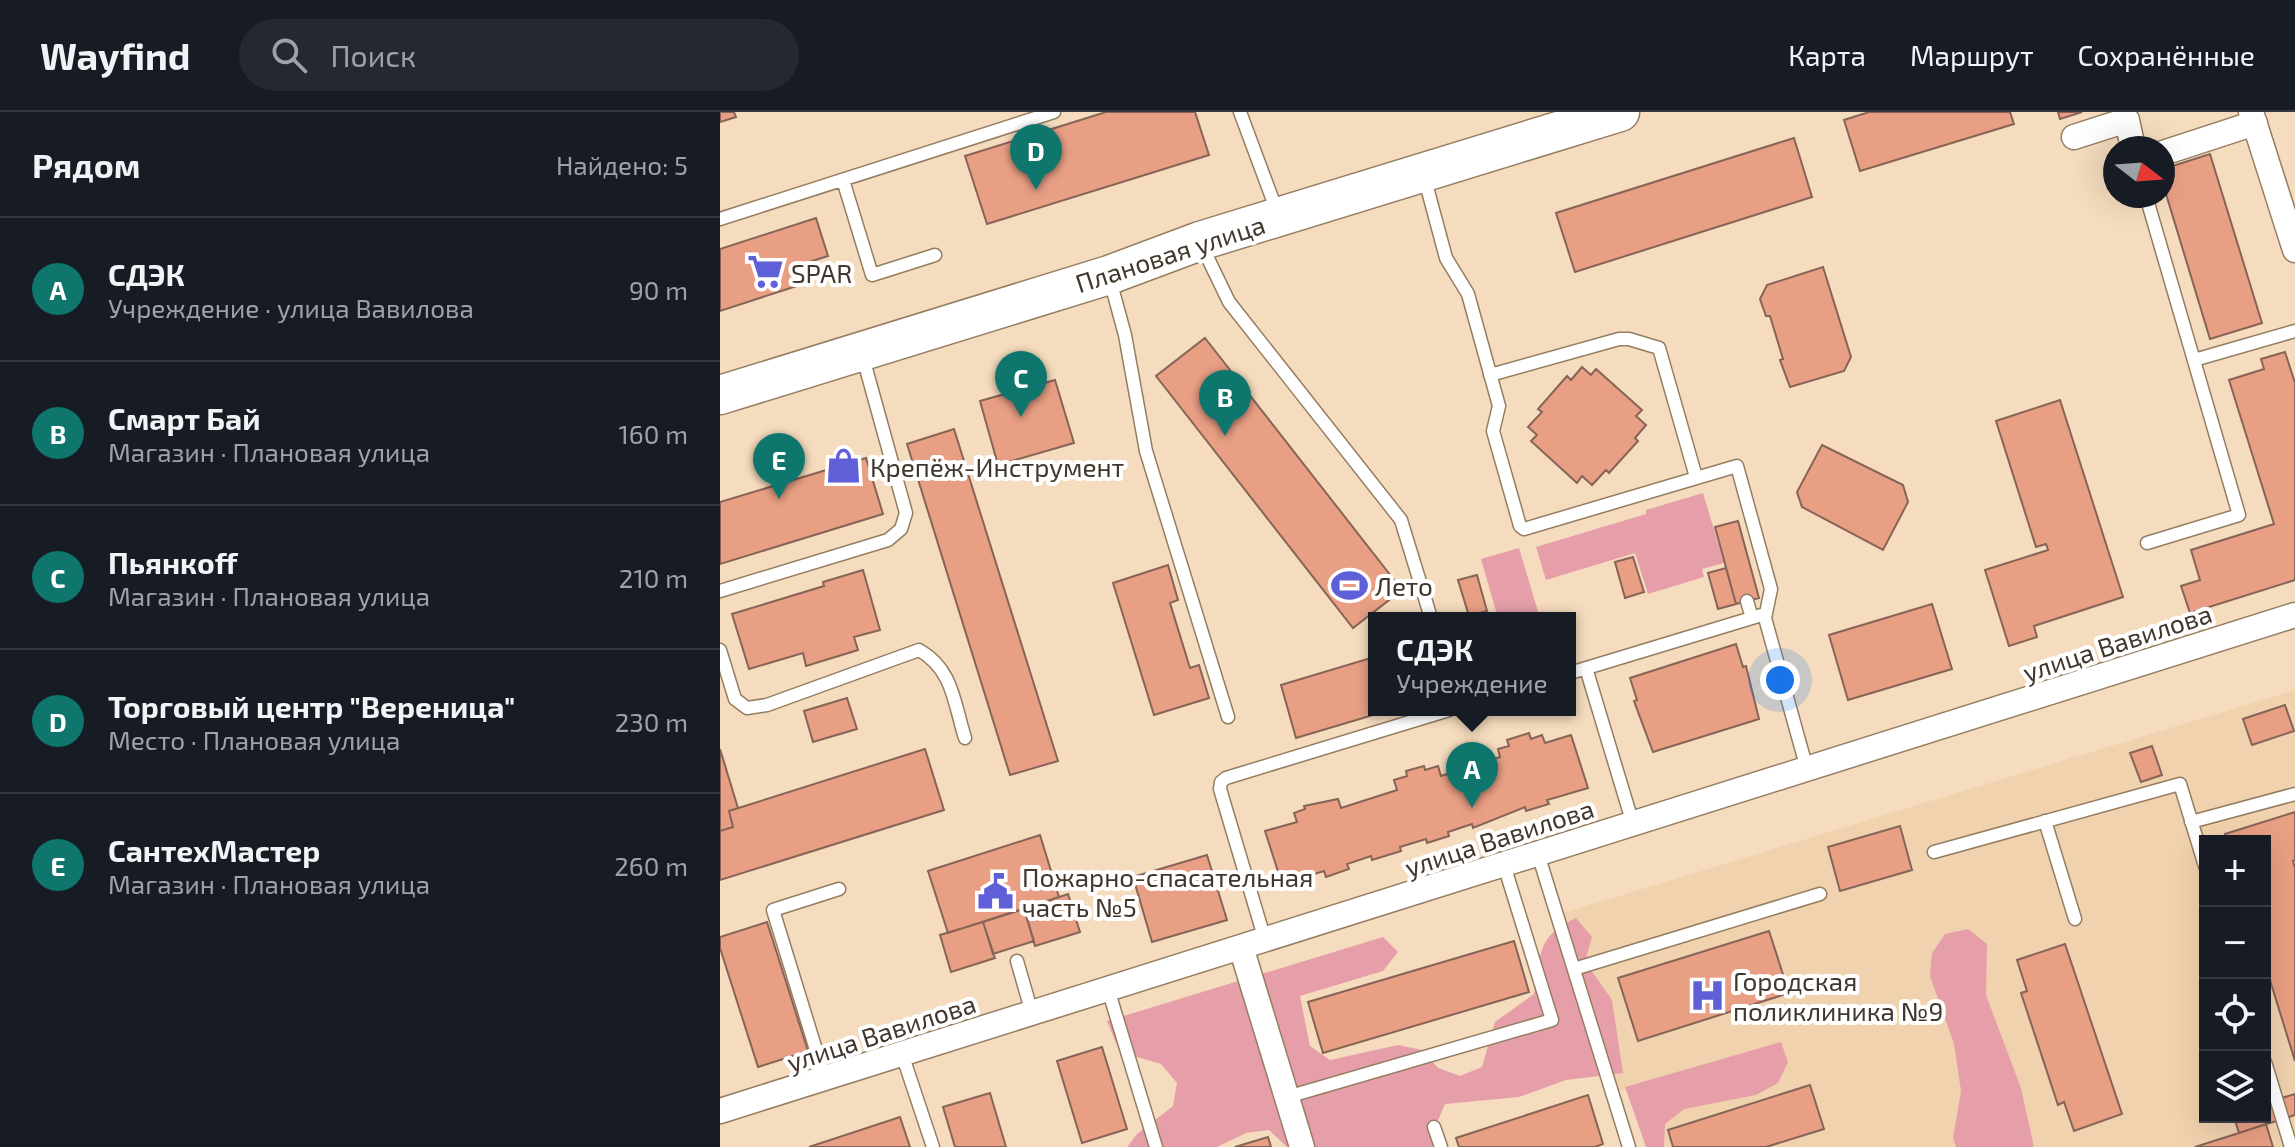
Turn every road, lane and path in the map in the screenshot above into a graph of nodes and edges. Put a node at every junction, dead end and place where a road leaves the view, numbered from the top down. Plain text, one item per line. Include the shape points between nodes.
1 (1054, 112) edge
2 (1240, 112) edge
3 (1620, 112) edge
4 (2253, 118) edge
5 (2130, 136) edge
6 (2074, 137) dead end
7 (2175, 148) edge
8 (1423, 173) junction
9 (843, 180) junction
10 (2150, 208) edge
11 (1279, 218) junction
12 (720, 219) edge
13 (1200, 241) junction
14 (2295, 250) edge
15 (935, 255) dead end
16 (1109, 275) junction
17 (2295, 331) edge
18 (861, 351) junction
19 (2194, 360) junction
20 (1490, 375) junction
21 (720, 395) edge
22 (1696, 477) junction
23 (2147, 543) dead end
24 (720, 591) edge
25 (1747, 601) dead end
26 (1429, 612) edge
27 (2295, 615) edge
28 (1758, 616) junction
29 (720, 650) edge
30 (1586, 668) junction
31 (1576, 671) edge
32 (1429, 716) edge
33 (1228, 717) dead end
34 (965, 738) dead end
35 (1807, 769) junction
36 (2295, 794) edge
37 (2045, 821) junction
38 (2191, 822) junction
39 (1633, 824) junction
40 (2199, 847) edge
41 (1934, 852) dead end
42 (1538, 854) junction
43 (1504, 865) junction
44 (839, 889) dead end
45 (1820, 894) dead end
46 (2075, 919) dead end
47 (1265, 940) junction
48 (1241, 947) junction
49 (1017, 961) dead end
50 (1574, 969) junction
51 (1108, 989) junction
52 (1032, 1013) junction
53 (902, 1054) junction
54 (825, 1079) junction
55 (2271, 1082) edge
56 (1287, 1097) junction
57 (720, 1111) edge
58 (1434, 1127) dead end
59 (933, 1147) edge
60 (1156, 1147) edge
61 (1302, 1147) edge
62 (1441, 1147) edge
63 (1629, 1147) edge
64 (2291, 1147) edge

1 - 9 lane
2 - 11 lane
3 - 8 main road, Плановая улица
4 - 7 street
4 - 14 street
5 - 6 street via 2127,120
8 - 11 main road, Плановая улица
8 - 20 lane via 1446,258 1468,294
9 - 12 lane
9 - 15 lane via 872,275
10 - 19 lane
11 - 13 main road, Плановая улица
13 - 16 main road, Плановая улица
13 - 26 lane via 1229,302 1401,520
16 - 18 main road, Плановая улица
16 - 33 lane via 1146,451
17 - 19 lane
18 - 21 main road, Плановая улица
18 - 24 lane via 906,513 901,529 888,540
19 - 23 lane via 2239,515
20 - 22 lane via 1619,339 1659,348
20 - 22 lane via 1499,408 1493,431 1522,528
22 - 28 lane via 1738,467 1771,589
25 - 28 lane
27 - 35 street, улица Вавилова
28 - 30 lane
28 - 35 lane
29 - 34 lane via 735,699 747,708 919,650 945,672
30 - 31 lane
30 - 39 lane
32 - 47 lane via 1221,782
35 - 39 street, улица Вавилова
36 - 38 lane
37 - 38 lane via 2180,784
37 - 41 lane
37 - 46 lane
38 - 40 lane
39 - 42 street, улица Вавилова
42 - 43 street, улица Вавилова
42 - 50 lane
43 - 47 street, улица Вавилова
43 - 56 lane via 1552,1020
44 - 54 lane via 773,910
45 - 50 lane
47 - 48 street, улица Вавилова
48 - 51 street, улица Вавилова
48 - 56 street
49 - 52 lane
50 - 63 lane
51 - 52 street, улица Вавилова
51 - 60 lane
52 - 53 street, улица Вавилова
53 - 54 street, улица Вавилова
53 - 59 lane
54 - 57 street, улица Вавилова
55 - 64 lane
56 - 61 street
58 - 62 lane

